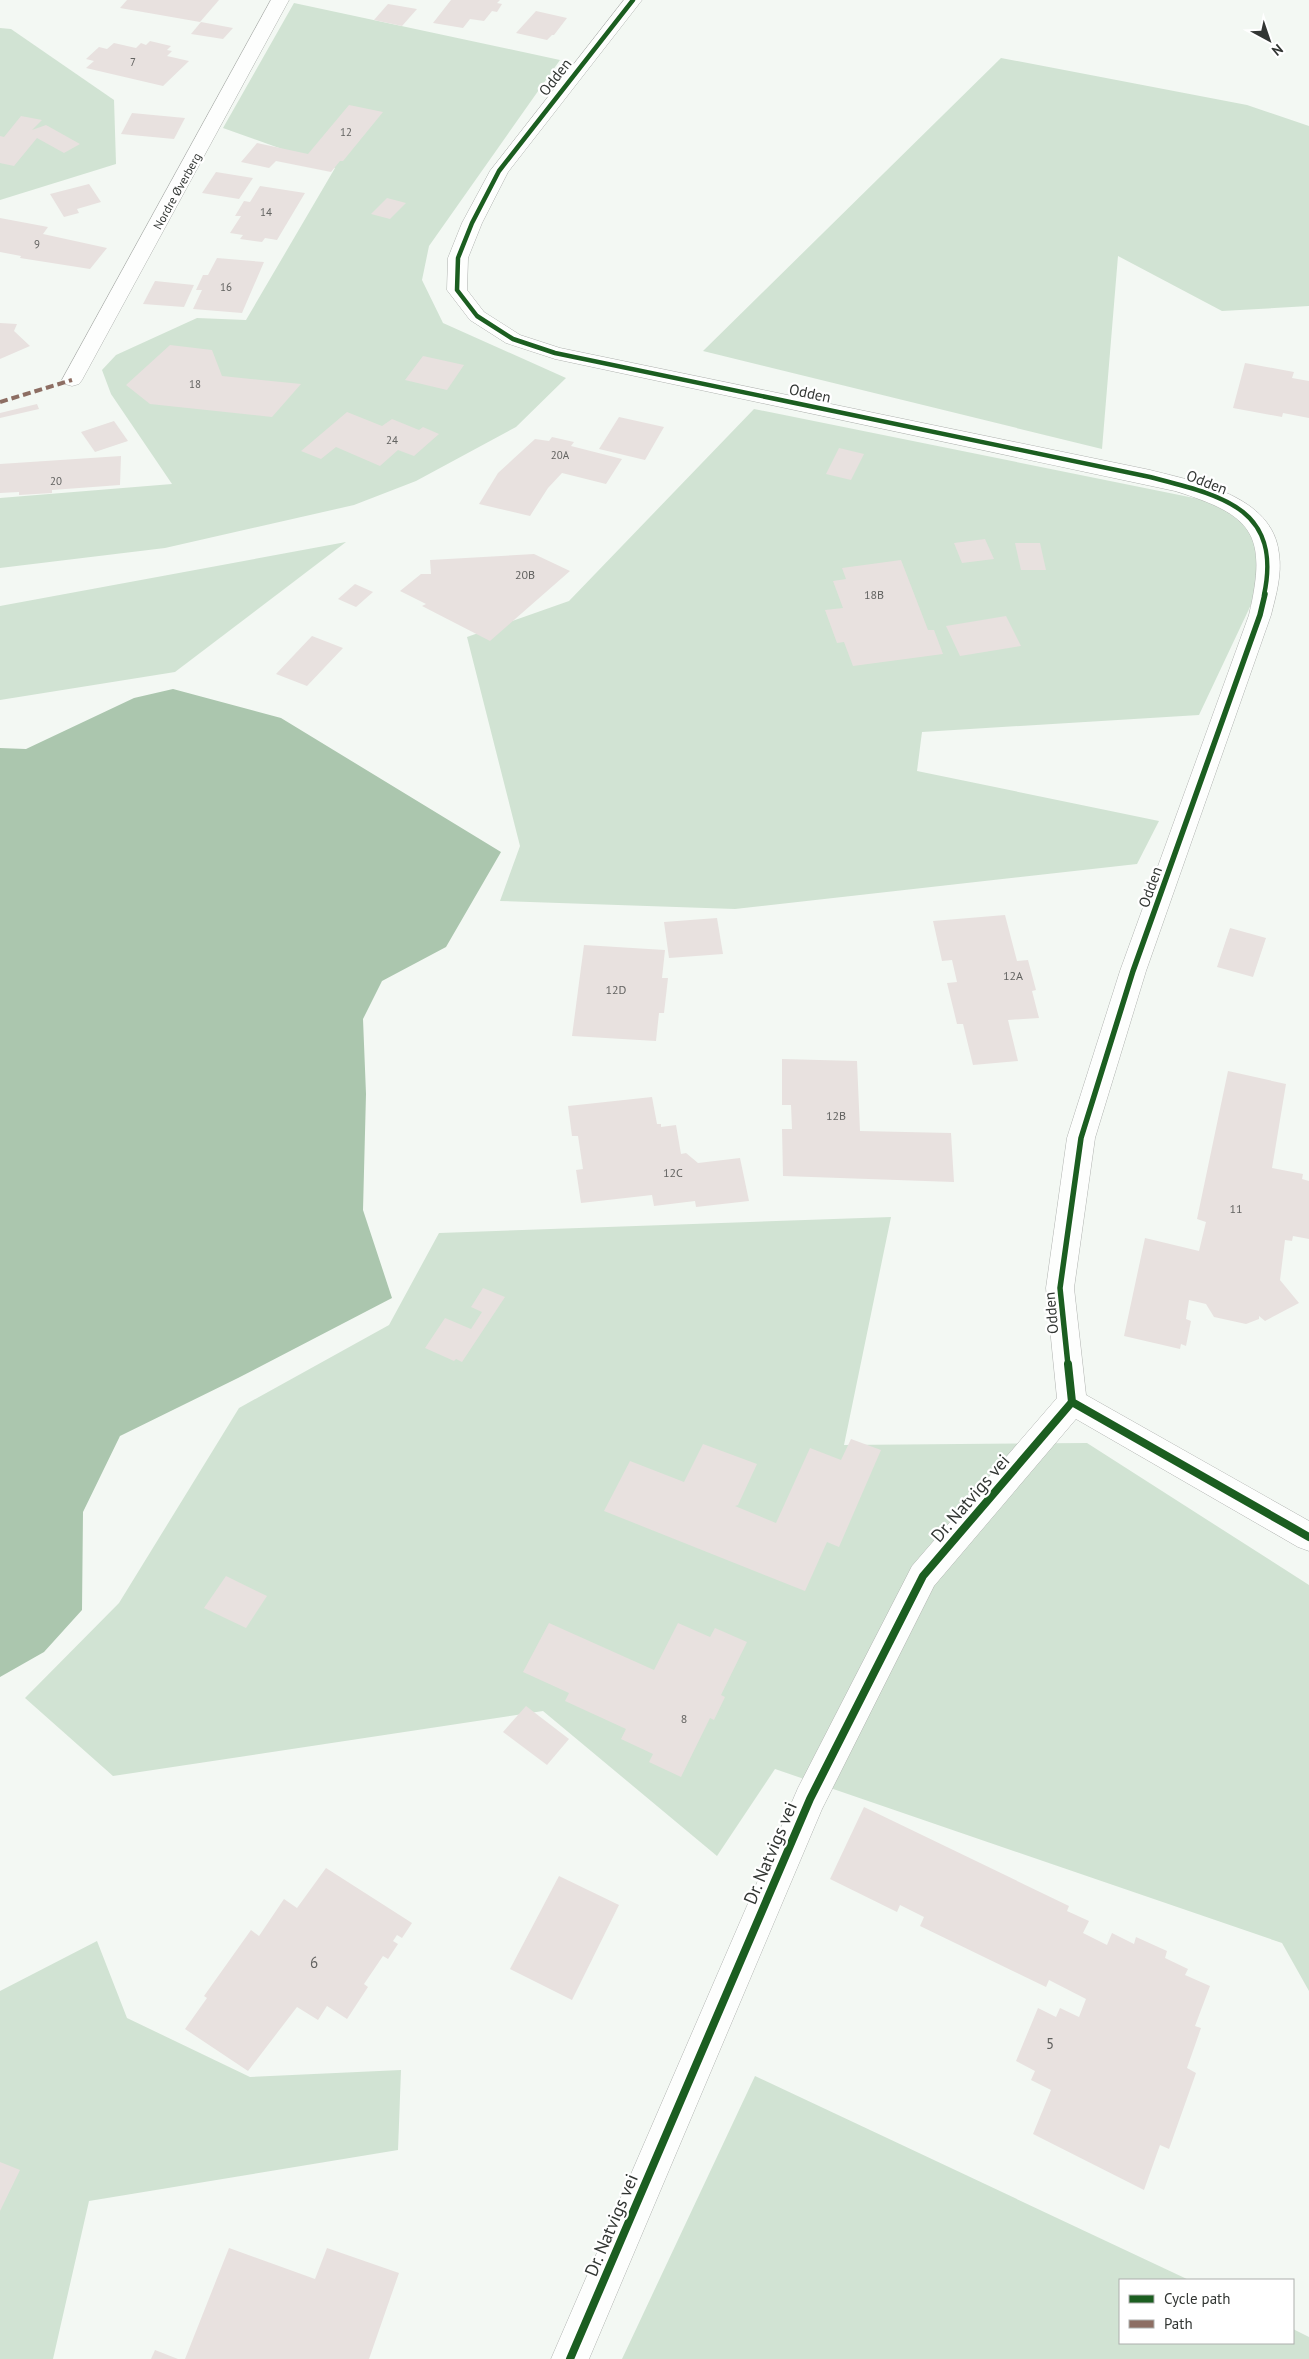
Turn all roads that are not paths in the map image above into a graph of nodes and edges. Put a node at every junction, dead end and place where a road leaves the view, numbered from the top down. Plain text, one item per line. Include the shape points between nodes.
1 (280, 0) edge
2 (633, 0) edge
3 (72, 380) dead end
4 (1072, 1402) junction
5 (1309, 1537) edge
6 (570, 2359) edge

1 - 3 street, Nordre Øverberg
2 - 4 street, Odden via 498,171 472,223 458,258 457,290 477,316 512,339 554,353 1150,476 1196,489 1224,500 1254,520 1267,546 1268,580 1260,615 1133,971 1081,1138 1060,1288
4 - 5 street
4 - 6 street, Dr. Natvigs vei via 923,1576 810,1799

